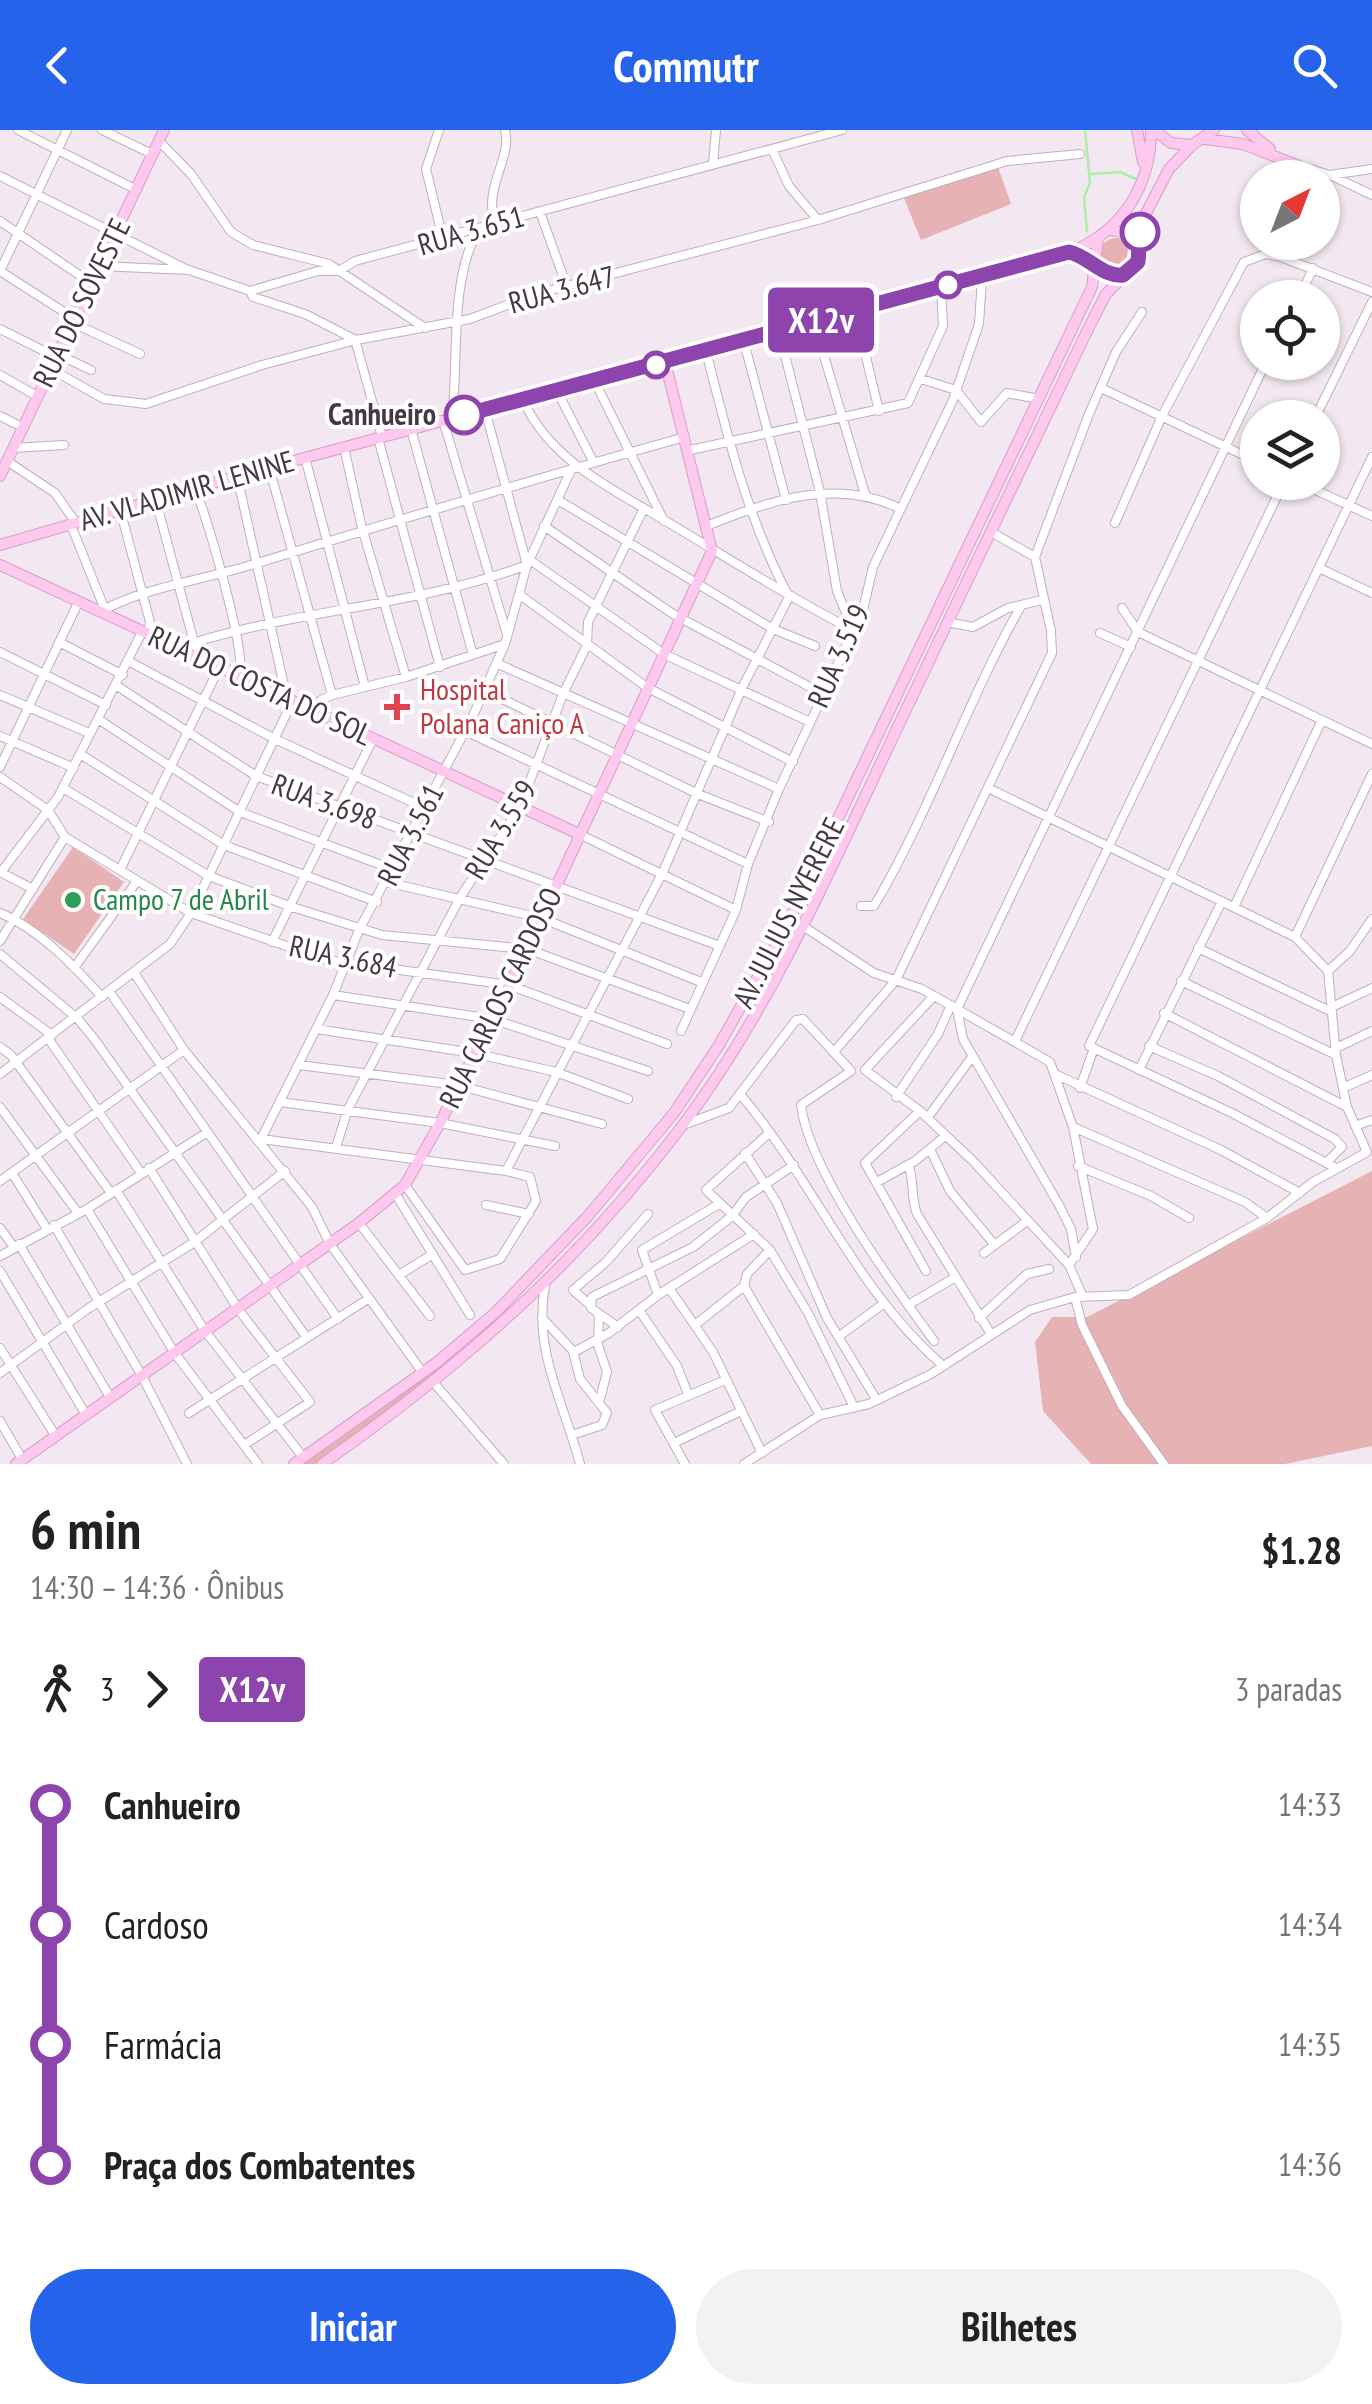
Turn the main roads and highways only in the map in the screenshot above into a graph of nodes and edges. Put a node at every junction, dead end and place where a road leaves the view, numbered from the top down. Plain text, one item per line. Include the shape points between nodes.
1 (1136, 130) edge
2 (1152, 130) edge
3 (1247, 130) edge
4 (1210, 134) edge
5 (161, 136) edge
6 (1192, 144) junction
7 (1282, 159) joint
8 (1139, 188) junction
9 (1112, 230) junction
10 (1098, 238) junction
11 (1139, 248) junction
12 (1069, 252) junction
13 (1095, 263) junction
14 (1123, 275) junction
15 (664, 362) junction
16 (7, 456) edge
17 (0, 476) edge
18 (0, 544) edge
19 (0, 565) edge
20 (927, 632) junction
21 (940, 638) junction
22 (580, 834) junction
23 (436, 1363) junction
24 (446, 1375) junction
25 (299, 1461) edge
26 (19, 1462) edge
27 (322, 1464) edge

1 - 8 main road via 1144,156
2 - 6 main road via 1171,143
2 - 8 main road
3 - 7 main road
4 - 6 main road
4 - 7 main road
5 - 16 main road, RUA DO SOVESTE
6 - 11 main road, AV. JULIUS NYERERE via 1160,184 1142,221
8 - 9 main road
9 - 10 main road
9 - 11 main road via 1129,234
10 - 12 main road, AV. VLADIMIR LENINE
10 - 13 main road, AV. JULIUS NYERERE
11 - 14 main road, AV. JULIUS NYERERE via 1134,268
12 - 13 main road
12 - 15 main road, AV. VLADIMIR LENINE
13 - 14 main road
13 - 20 main road, AV. JULIUS NYERERE via 1092,287
14 - 21 main road, AV. JULIUS NYERERE via 1090,324
15 - 18 main road, AV. VLADIMIR LENINE
15 - 22 main road, RUA CARLOS CARDOSO via 712,551
16 - 17 main road, RUA DO SOVESTE
19 - 22 main road, RUA DO COSTA DO SOL
20 - 21 main road
20 - 23 main road, AV. JULIUS NYERERE via 786,927 719,1045 652,1140 532,1276
21 - 24 main road, AV. JULIUS NYERERE via 804,926 732,1054 682,1126 545,1286
22 - 26 main road, RUA CARLOS CARDOSO via 440,1123 396,1195
23 - 24 main road
23 - 25 main road, AV. JULIUS NYERERE
24 - 27 main road, AV. JULIUS NYERERE

